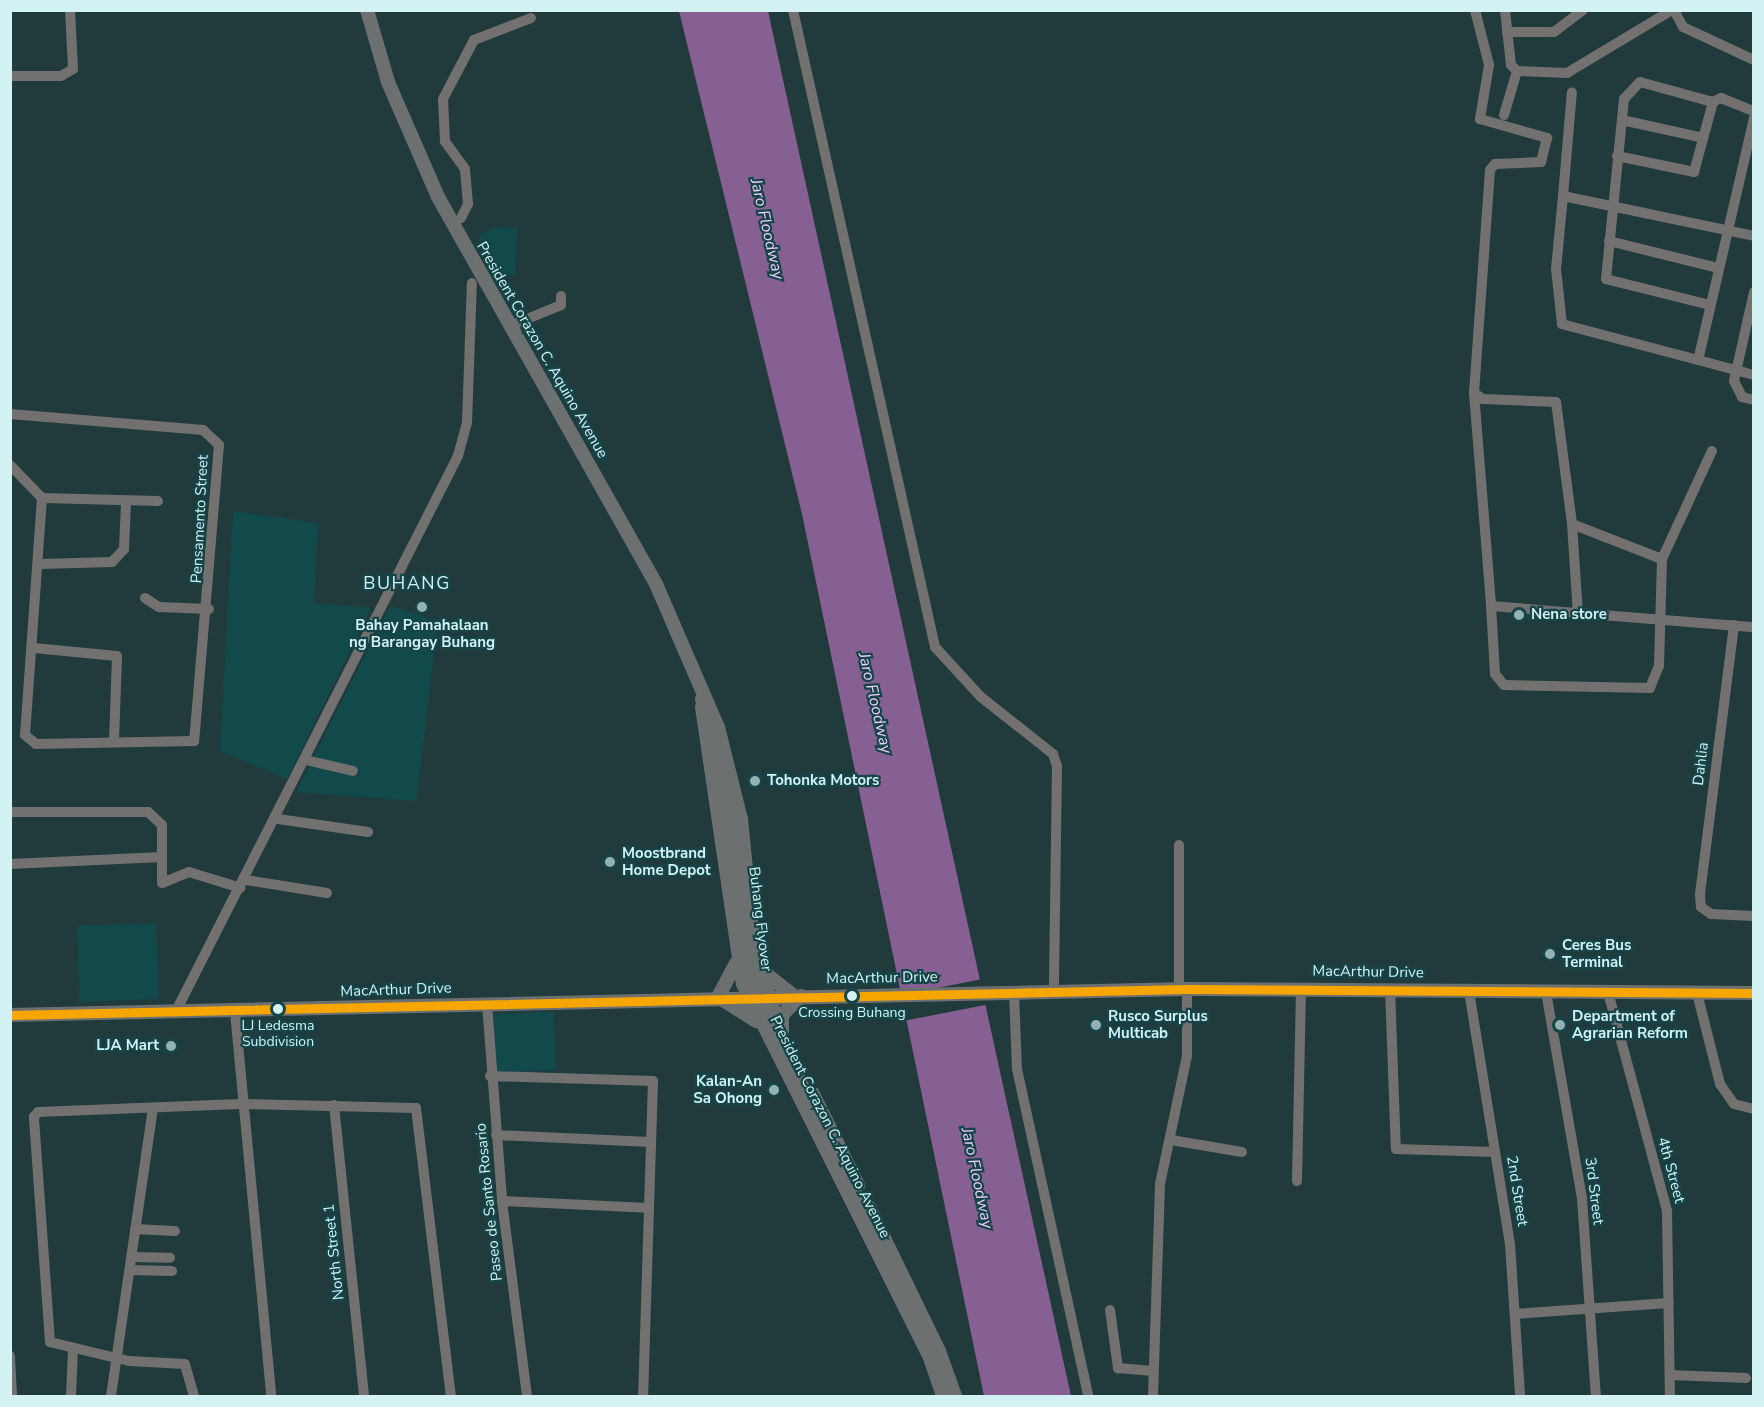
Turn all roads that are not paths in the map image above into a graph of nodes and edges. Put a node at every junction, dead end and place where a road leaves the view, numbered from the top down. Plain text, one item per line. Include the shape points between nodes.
1 (70, 10) edge
2 (367, 10) edge
3 (793, 10) edge
4 (1475, 10) edge
5 (1505, 10) edge
6 (1583, 10) edge
7 (1673, 10) edge
8 (531, 18) dead end
9 (1507, 32) junction
10 (1754, 60) edge
11 (1517, 71) junction
12 (10, 76) edge
13 (1572, 92) dead end
14 (1713, 102) junction
15 (1754, 111) edge
16 (1504, 115) dead end
17 (1754, 118) edge
18 (1622, 120) junction
19 (1703, 138) junction
20 (1617, 156) junction
21 (1563, 195) junction
22 (1613, 204) junction
23 (461, 218) joint
24 (1729, 229) junction
25 (1754, 236) edge
26 (1609, 241) junction
27 (462, 245) junction
28 (1718, 268) junction
29 (471, 283) joint
30 (1754, 292) edge
31 (561, 296) dead end
32 (1710, 305) junction
33 (1750, 321) edge
34 (510, 326) junction
35 (1698, 360) junction
36 (1736, 370) junction
37 (1754, 375) edge
38 (1474, 393) junction
39 (1754, 400) edge
40 (10, 414) edge
41 (1712, 451) dead end
42 (10, 465) edge
43 (42, 498) junction
44 (158, 501) dead end
45 (126, 502) junction
46 (1572, 524) junction
47 (1662, 559) junction
48 (39, 564) junction
49 (145, 598) dead end
50 (1491, 606) junction
51 (209, 609) junction
52 (1578, 614) junction
53 (1660, 620) junction
54 (1734, 625) junction
55 (1754, 627) edge
56 (34, 648) junction
57 (702, 699) junction
58 (114, 741) junction
59 (306, 760) junction
60 (353, 771) dead end
61 (10, 812) edge
62 (278, 819) junction
63 (368, 832) dead end
64 (1179, 845) dead end
65 (162, 857) junction
66 (10, 864) edge
67 (244, 884) junction
68 (327, 893) dead end
69 (1754, 916) edge
70 (737, 959) junction
71 (758, 966) junction
72 (1301, 988) junction
73 (1183, 989) junction
74 (1390, 989) junction
75 (1054, 990) junction
76 (1469, 991) junction
77 (1011, 992) junction
78 (1545, 992) junction
79 (1608, 992) junction
80 (1697, 993) junction
81 (1754, 993) edge
82 (797, 996) junction
83 (718, 997) junction
84 (748, 997) junction
85 (769, 997) junction
86 (487, 1004) junction
87 (235, 1011) junction
88 (175, 1012) junction
89 (10, 1015) edge
90 (760, 1026) junction
91 (784, 1036) junction
92 (490, 1077) junction
93 (240, 1104) junction
94 (334, 1105) junction
95 (153, 1109) junction
96 (1754, 1110) edge
97 (496, 1135) junction
98 (1171, 1140) junction
99 (651, 1142) junction
100 (1242, 1152) dead end
101 (1495, 1152) junction
102 (1297, 1181) dead end
103 (502, 1201) junction
104 (648, 1208) junction
105 (135, 1229) junction
106 (175, 1231) dead end
107 (131, 1257) junction
108 (170, 1258) dead end
109 (130, 1270) junction
110 (172, 1271) dead end
111 (903, 1292) joint
112 (1669, 1303) junction
113 (1590, 1308) junction
114 (1110, 1310) dead end
115 (913, 1312) junction
116 (1515, 1314) junction
117 (73, 1350) junction
118 (10, 1356) edge
119 (117, 1359) junction
120 (1153, 1371) junction
121 (1670, 1376) junction
122 (1746, 1378) dead end
123 (12, 1396) edge
124 (71, 1396) edge
125 (111, 1396) edge
126 (194, 1396) edge
127 (271, 1396) edge
128 (364, 1396) edge
129 (450, 1396) edge
130 (527, 1396) edge
131 (643, 1396) edge
132 (943, 1396) edge
133 (955, 1396) edge
134 (1088, 1396) edge
135 (1153, 1396) edge
136 (1520, 1396) edge
137 (1596, 1396) edge
138 (1670, 1396) edge

1 - 12 street via 73,69 61,75
2 - 27 main road, President Corazon C. Aquino Avenue via 388,82
3 - 75 street via 935,647 981,697 1053,754 1057,766
4 - 38 street via 1489,65 1480,119 1547,138 1541,162 1495,164 1490,170
5 - 9 street
6 - 9 street via 1554,32
7 - 10 street via 1683,27
7 - 11 street via 1567,73
8 - 23 street via 474,40 443,99 444,141 465,170 468,204
9 - 11 street via 1506,56
11 - 16 street
13 - 21 street
14 - 15 street via 1721,98
14 - 18 street via 1640,82 1624,99
14 - 19 street
17 - 24 street
18 - 19 street
18 - 20 street
19 - 20 street via 1694,172
20 - 22 street
21 - 22 street
21 - 35 street via 1556,269 1562,324
22 - 24 street
22 - 26 street
23 - 27 main road
24 - 25 street
24 - 28 street
26 - 28 street
26 - 32 street via 1606,279
27 - 29 main road
27 - 34 main road, President Corazon C. Aquino Avenue
28 - 32 street
29 - 59 street via 464,441 416,548
30 - 33 street
31 - 34 street via 561,305
32 - 35 street
33 - 36 street
34 - 57 main road, President Corazon C. Aquino Avenue via 656,584
35 - 36 street
36 - 37 street
36 - 39 street via 1737,390
38 - 46 street via 1483,399 1549,398 1560,406
38 - 50 street
40 - 51 street, Pensamento Street via 203,430 213,436 220,466
41 - 47 street
42 - 43 street
43 - 45 street
43 - 48 street
44 - 45 street
45 - 48 street via 124,549 112,562
46 - 47 street
46 - 52 street
47 - 53 street
48 - 56 street
49 - 51 street via 159,607
50 - 52 street
50 - 53 street via 1495,674 1504,685 1526,688 1650,688 1659,666
51 - 58 street, Pensamento Street via 197,738 190,743
52 - 53 street
53 - 54 street
54 - 55 street
54 - 69 street, Dahlia via 1701,907 1711,914
56 - 58 street via 117,656
56 - 58 street via 25,735 29,741
57 - 70 main road, President Corazon C. Aquino Avenue via 702,731 721,817
57 - 71 main road, President Corazon C. Aquino Avenue via 718,727 735,787
57 - 111 main road, Buhang Flyover, bridge via 728,800 754,988
59 - 60 street
59 - 62 street
61 - 65 street via 148,812 162,825
62 - 63 street
62 - 67 street
64 - 73 street
65 - 66 street
65 - 67 street via 162,883 190,867
67 - 68 street
67 - 88 street
70 - 83 main road via 734,976
70 - 84 main road, President Corazon C. Aquino Avenue
71 - 82 main road
71 - 85 main road, President Corazon C. Aquino Avenue
72 - 73 main road, MacArthur Drive
72 - 74 main road, MacArthur Drive
72 - 102 street
73 - 75 main road, MacArthur Drive
73 - 98 street via 1187,1056
74 - 76 main road, MacArthur Drive
74 - 101 street via 1396,1149
75 - 77 main road, MacArthur Drive
76 - 78 main road, MacArthur Drive
76 - 101 street, 2nd Street
77 - 82 main road, MacArthur Drive
77 - 134 street via 1017,1069
78 - 79 main road, MacArthur Drive
78 - 113 street, 3rd Street via 1582,1198
79 - 80 main road, MacArthur Drive
79 - 112 street, 4th Street via 1666,1204
80 - 81 main road, MacArthur Drive
80 - 96 street via 1720,1084 1734,1104
82 - 85 main road, MacArthur Drive
82 - 91 main road via 782,1015
83 - 84 main road, MacArthur Drive
83 - 86 main road, MacArthur Drive
83 - 90 main road
84 - 85 main road, MacArthur Drive
84 - 90 main road, President Corazon C. Aquino Avenue
85 - 91 main road, President Corazon C. Aquino Avenue
86 - 87 main road, MacArthur Drive
86 - 92 street, Paseo de Santo Rosario
87 - 88 main road, MacArthur Drive
87 - 93 street
88 - 89 main road, MacArthur Drive
90 - 115 main road, President Corazon C. Aquino Avenue
91 - 115 main road, President Corazon C. Aquino Avenue
92 - 97 street, Paseo de Santo Rosario
92 - 99 street via 650,1078
93 - 94 street
93 - 95 street
93 - 127 street
94 - 128 street, North Street 1
94 - 129 street via 409,1104 420,1118
95 - 105 street
95 - 117 street via 43,1111 34,1117 47,1333 57,1346
97 - 99 street
97 - 103 street, Paseo de Santo Rosario
98 - 100 street
98 - 120 street via 1161,1184
99 - 104 street
101 - 116 street, 2nd Street
103 - 104 street
103 - 130 street, Paseo de Santo Rosario
104 - 131 street
105 - 106 street
105 - 107 street
107 - 108 street
107 - 109 street
109 - 110 street
109 - 119 street
111 - 115 main road, President Corazon C. Aquino Avenue
112 - 113 street
112 - 121 street, 4th Street
113 - 116 street
113 - 137 street, 3rd Street
114 - 120 street via 1118,1368
115 - 132 main road, President Corazon C. Aquino Avenue
115 - 133 main road, President Corazon C. Aquino Avenue
116 - 136 street, 2nd Street
117 - 119 street
117 - 124 street
118 - 123 street
119 - 125 street
119 - 126 street via 185,1365
120 - 135 street
121 - 122 street
121 - 138 street, 4th Street

